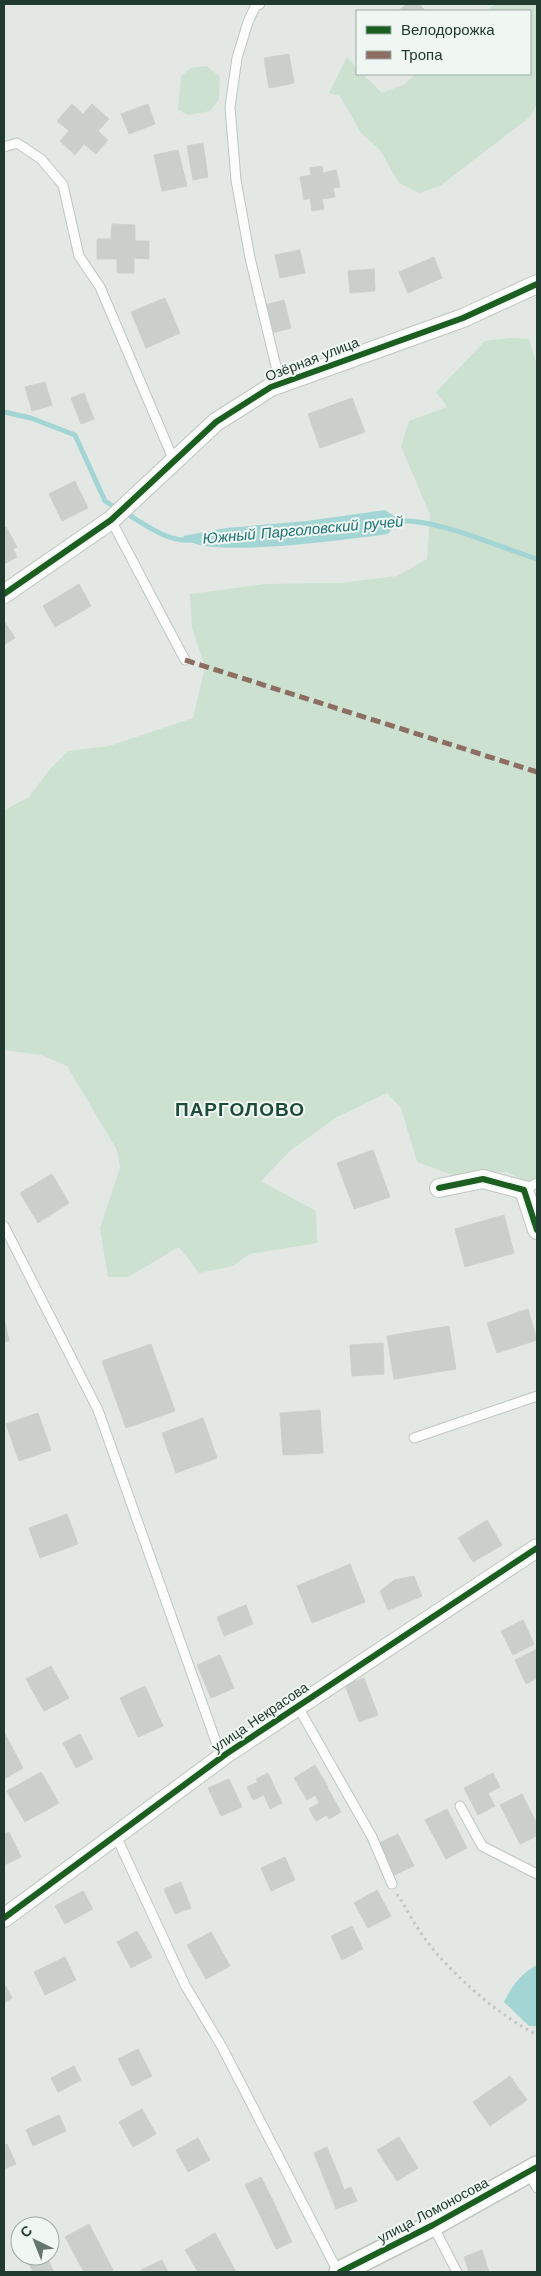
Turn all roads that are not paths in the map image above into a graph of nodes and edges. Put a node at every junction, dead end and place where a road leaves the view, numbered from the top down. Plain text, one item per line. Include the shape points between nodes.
1 (260, 4) edge
2 (4, 147) edge
3 (537, 284) edge
4 (280, 383) junction
5 (174, 461) junction
6 (111, 520) junction
7 (4, 594) edge
8 (185, 660) dead end
9 (531, 1186) edge
10 (439, 1188) dead end
11 (4, 1226) edge
12 (537, 1230) edge
13 (537, 1396) edge
14 (414, 1438) dead end
15 (536, 1553) edge
16 (298, 1707) junction
17 (226, 1754) junction
18 (460, 1806) dead end
19 (116, 1836) junction
20 (537, 1874) edge
21 (392, 1884) road end
22 (4, 1918) edge
23 (535, 2175) edge
24 (433, 2225) junction
25 (339, 2272) edge
26 (457, 2272) edge

1 - 4 lane via 248,22 237,58 230,107 238,190 250,258
2 - 5 lane via 17,143 41,159 63,185 79,256 100,287
3 - 4 street, Озёрная улица via 462,318
4 - 5 street, Озёрная улица via 216,422
5 - 6 street, Озёрная улица
6 - 7 street, Озёрная улица
6 - 8 lane
9 - 10 street via 483,1179
9 - 12 street
11 - 17 lane via 98,1410 216,1742
13 - 14 lane
15 - 16 street, улица Некрасова
16 - 17 street, улица Некрасова
16 - 21 lane via 372,1836
17 - 19 street, улица Некрасова
18 - 20 lane via 482,1846
19 - 22 street, улица Некрасова
19 - 25 lane via 185,1985 222,2047
23 - 24 street, улица Ломоносова
24 - 25 street, улица Ломоносова
24 - 26 lane

